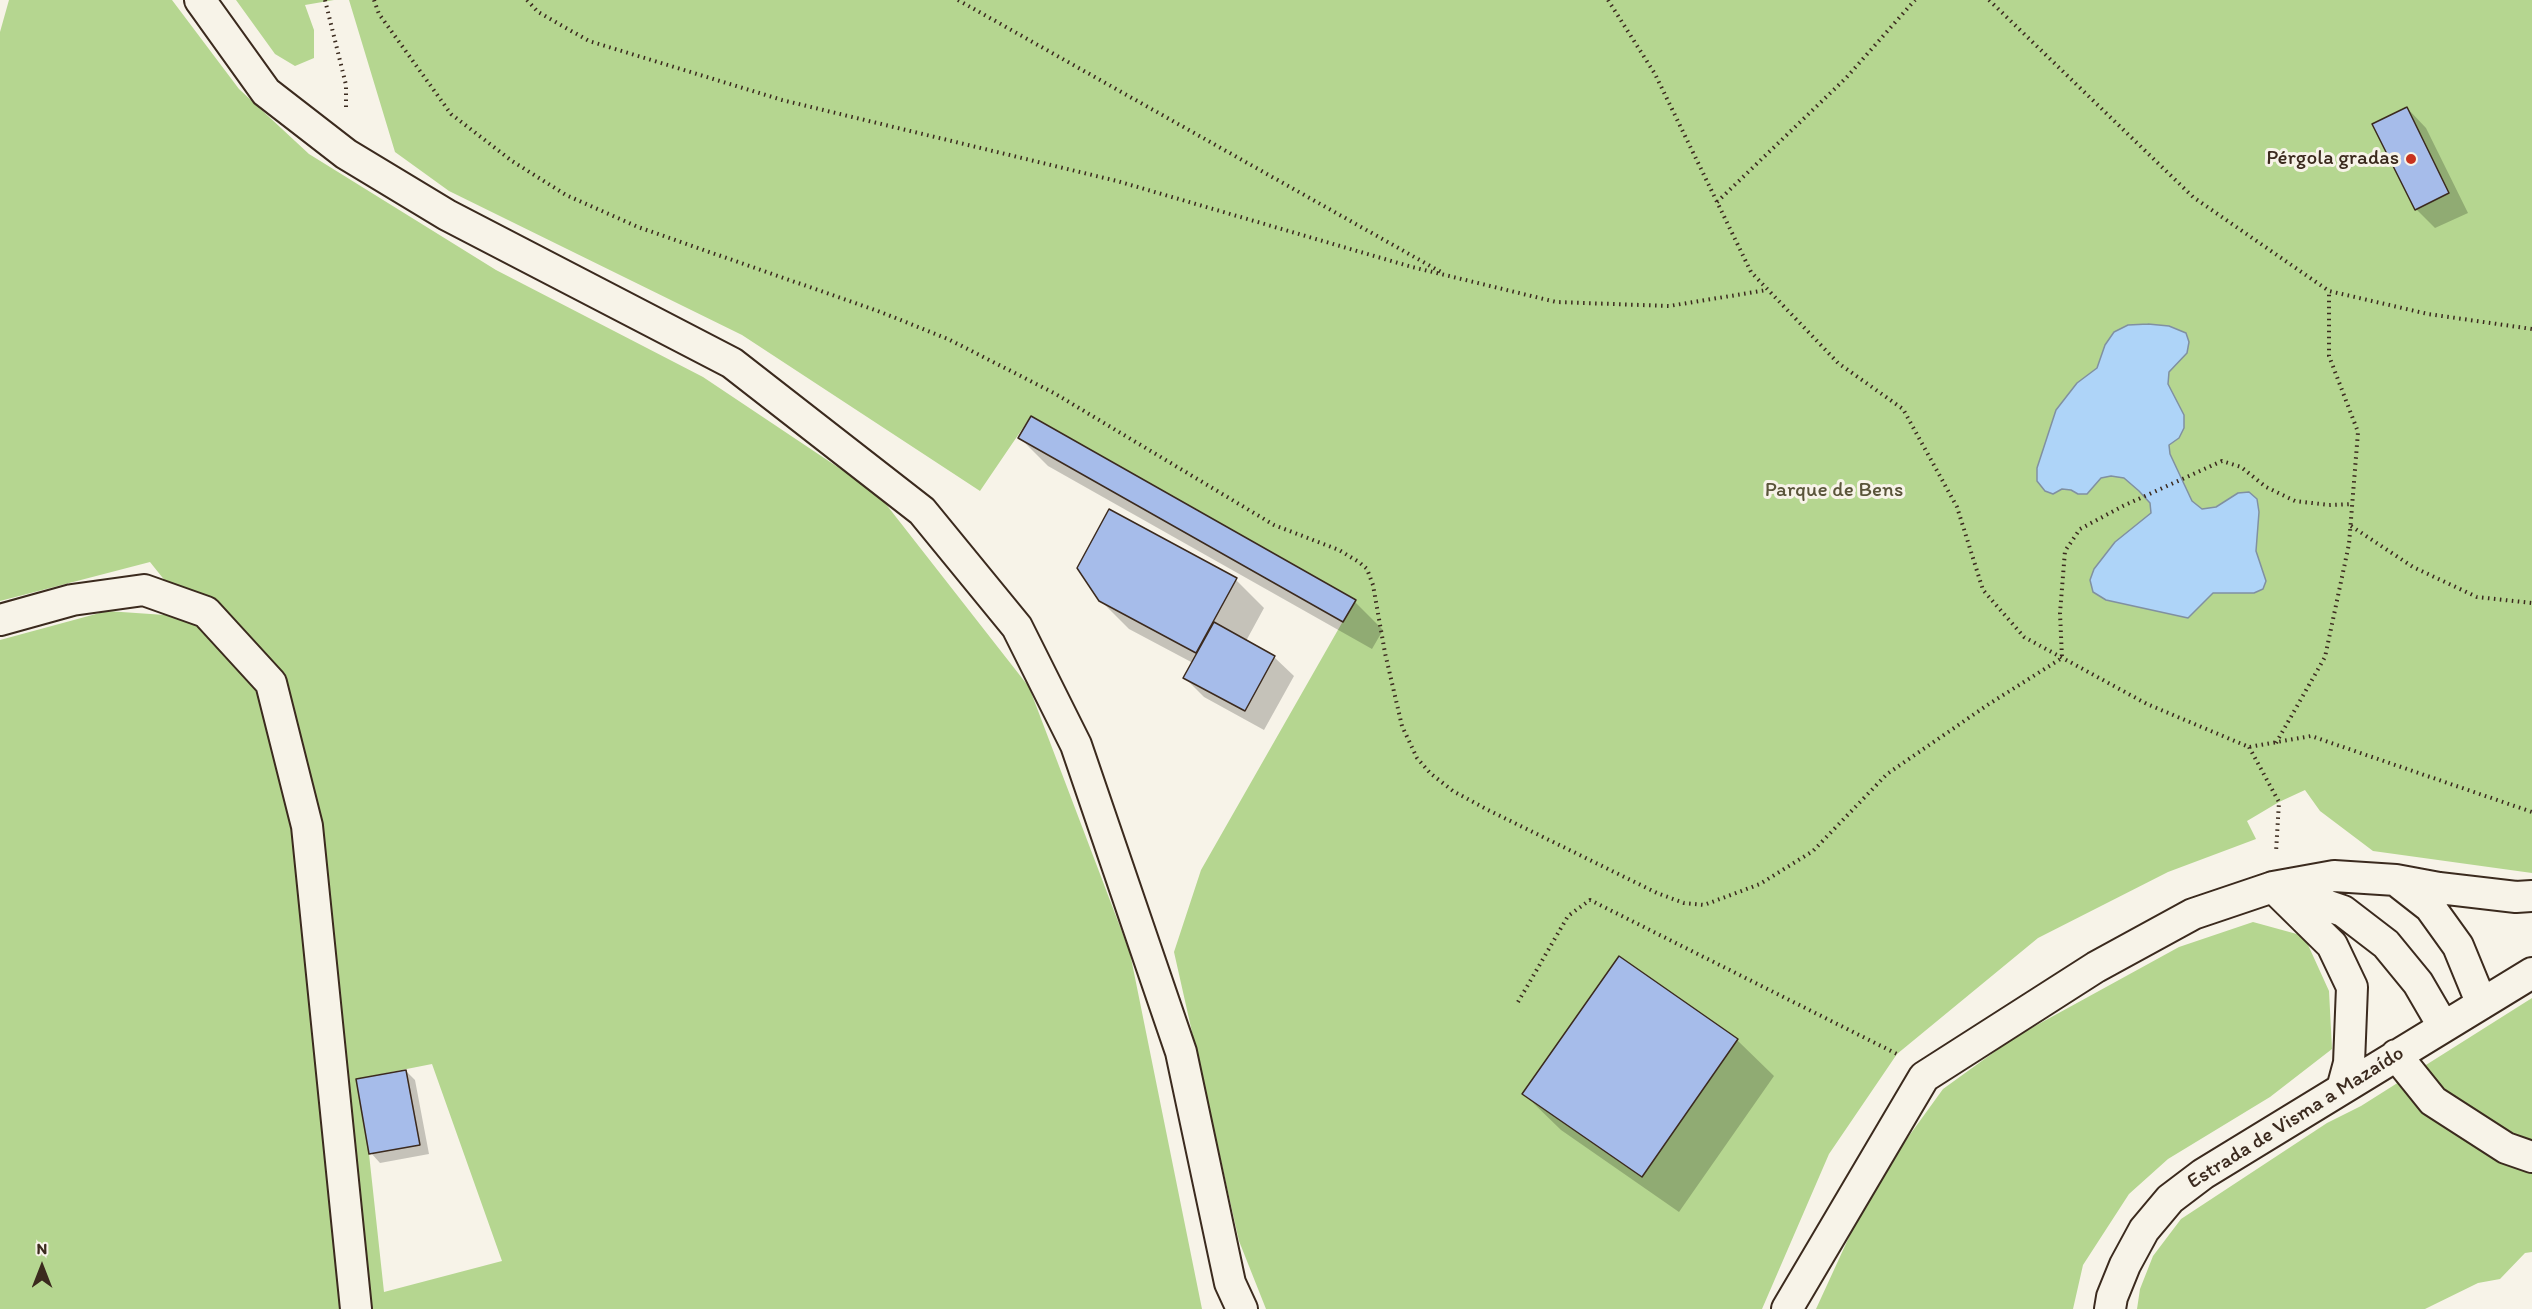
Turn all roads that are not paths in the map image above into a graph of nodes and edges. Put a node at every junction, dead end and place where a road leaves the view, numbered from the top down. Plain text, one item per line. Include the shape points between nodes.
1 (200, 0) edge
2 (0, 620) edge
3 (2396, 880) junction
4 (2273, 887) junction
5 (2532, 896) edge
6 (2532, 973) edge
7 (2481, 1002) junction
8 (2443, 1026) junction
9 (2396, 1055) junction
10 (2342, 1089) junction
11 (2532, 1157) edge
12 (356, 1309) edge
13 (1242, 1309) edge
14 (1787, 1309) edge
15 (2110, 1309) edge

1 - 13 street via 266,92 346,154 447,214 732,363 922,511 1017,627 1076,745 1181,1052 1230,1283
2 - 12 street via 72,600 144,590 206,612 271,683 307,826
3 - 4 street via 2334,876
3 - 5 street
3 - 7 street via 2430,907 2458,946
4 - 8 street via 2343,911 2386,944 2418,983
4 - 10 street via 2332,945 2352,987 2349,1063
4 - 14 street via 2193,914 2096,967 1924,1077
6 - 7 street, Estrada de Visma a Mazaído
7 - 8 street, Estrada de Visma a Mazaído
8 - 9 street, Estrada de Visma a Mazaído
9 - 10 street, Estrada de Visma a Mazaído
9 - 11 street via 2433,1101 2506,1148
10 - 15 street, Estrada de Visma a Mazaído via 2203,1174 2170,1199 2144,1230 2125,1265

